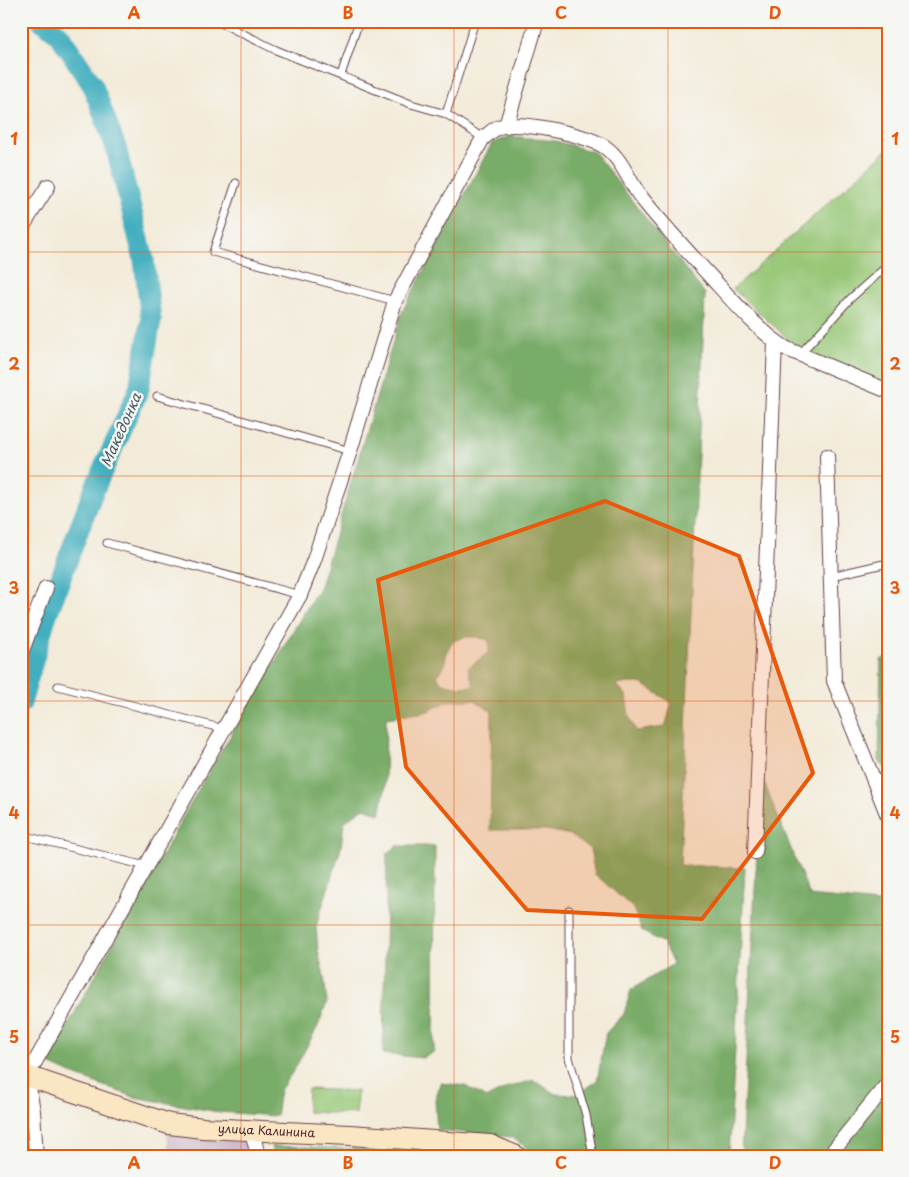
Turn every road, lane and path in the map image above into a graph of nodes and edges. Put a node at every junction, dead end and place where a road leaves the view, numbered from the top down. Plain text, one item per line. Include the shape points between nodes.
1 (217, 21) edge
2 (359, 21) edge
3 (475, 21) edge
4 (537, 21) edge
5 (341, 75) junction
6 (446, 114) junction
7 (506, 126) junction
8 (483, 138) junction
9 (236, 183) dead end
10 (48, 186) dead end
11 (21, 228) edge
12 (888, 265) edge
13 (395, 301) junction
14 (775, 342) junction
15 (800, 354) junction
16 (888, 391) edge
17 (157, 396) dead end
18 (350, 451) junction
19 (827, 456) dead end
20 (107, 543) dead end
21 (888, 563) edge
22 (830, 576) junction
23 (46, 588) dead end
24 (300, 595) junction
25 (21, 653) edge
26 (58, 686) dead end
27 (224, 729) junction
28 (888, 816) edge
29 (21, 835) edge
30 (755, 852) dead end
31 (146, 866) junction
32 (569, 910) dead end
33 (24, 1074) edge
34 (888, 1083) edge
35 (252, 1131) junction
36 (36, 1156) edge
37 (258, 1156) edge
38 (516, 1156) edge
39 (593, 1156) edge
40 (829, 1156) edge

1 - 5 lane via 276,50
2 - 5 lane
3 - 6 lane
4 - 7 street
5 - 6 lane via 411,104
6 - 8 lane
7 - 8 street
7 - 14 street via 523,124 583,137 605,147 679,242
8 - 13 street
9 - 13 lane via 213,252
10 - 11 street
12 - 15 lane via 851,298
13 - 18 street
14 - 15 street
14 - 30 street
15 - 16 street
17 - 18 lane
18 - 24 street
19 - 22 street
20 - 24 lane
21 - 22 lane
22 - 28 street via 834,681
23 - 25 street
24 - 27 street
26 - 27 lane
27 - 31 street
29 - 31 lane
31 - 33 street
32 - 39 lane via 569,1058 586,1115
33 - 35 main road, улица Калинина via 169,1124
33 - 36 street via 33,1111
34 - 40 street
35 - 37 street
35 - 38 main road, улица Калинина via 490,1146

